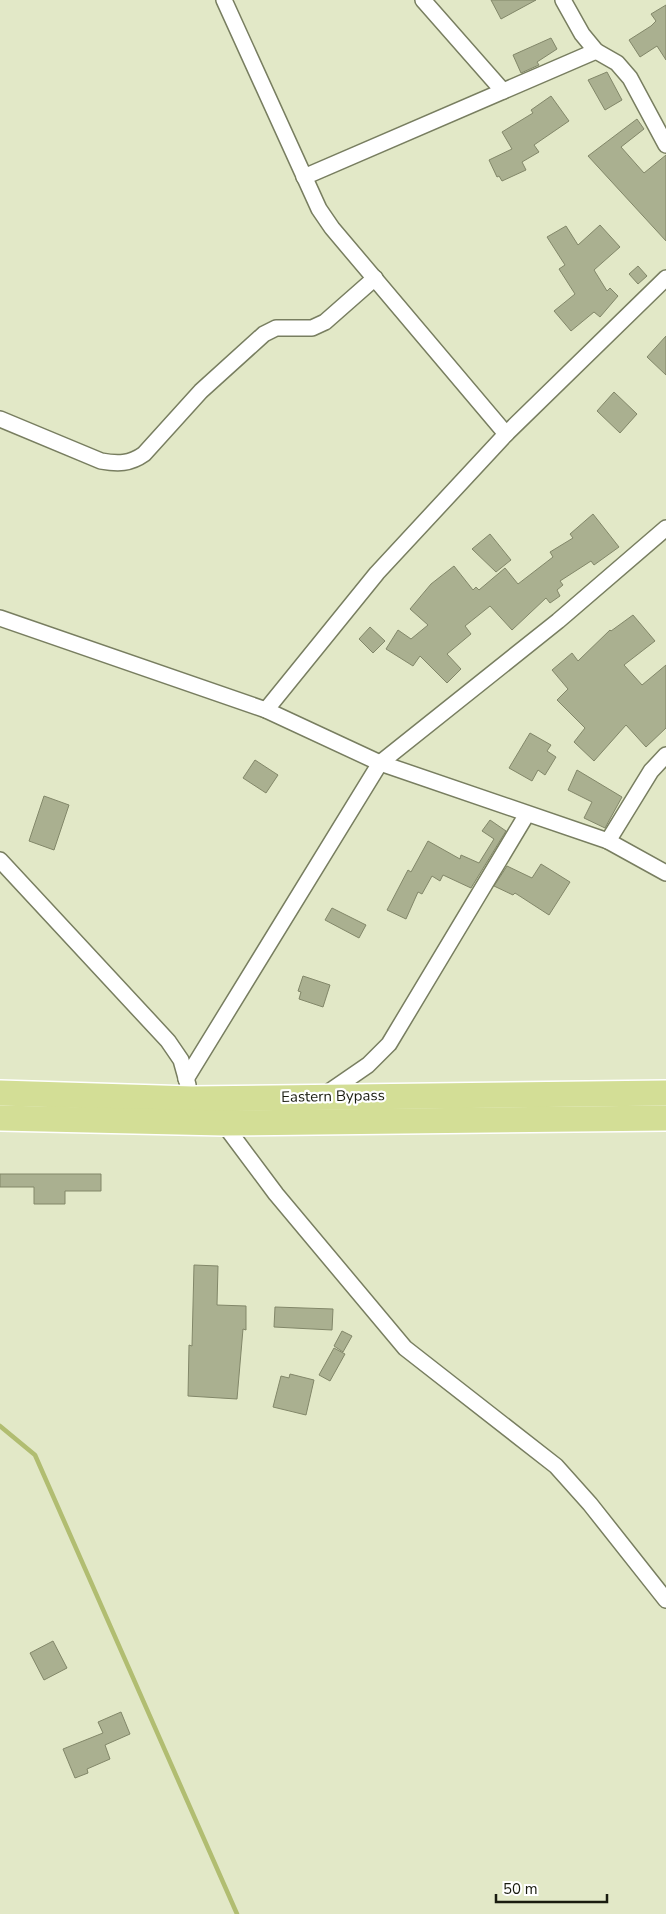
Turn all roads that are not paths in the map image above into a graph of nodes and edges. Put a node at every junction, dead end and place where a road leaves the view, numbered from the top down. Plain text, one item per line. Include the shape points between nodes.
1 (224, 0) edge
2 (423, 0) edge
3 (563, 0) edge
4 (596, 51) junction
5 (503, 91) junction
6 (666, 145) edge
7 (304, 178) junction
8 (375, 278) junction
9 (666, 278) edge
10 (0, 419) edge
11 (506, 434) junction
12 (666, 528) edge
13 (0, 618) edge
14 (266, 710) junction
15 (666, 754) edge
16 (380, 763) junction
17 (527, 814) junction
18 (608, 842) junction
19 (0, 860) edge
20 (666, 873) edge
21 (189, 1089) junction
22 (0, 1092) edge
23 (666, 1092) edge
24 (323, 1096) junction
25 (0, 1118) edge
26 (666, 1118) edge
27 (223, 1123) junction
28 (666, 1600) edge

1 - 7 street
2 - 5 street
3 - 4 street via 582,34
4 - 5 street
4 - 6 street via 616,63 630,78
5 - 7 street
7 - 8 street via 323,215
8 - 10 street via 325,322 312,328 276,328 264,334 201,391 133,462 101,461
8 - 11 street
9 - 11 street
11 - 14 street via 377,573
12 - 16 street via 558,621
13 - 14 street
14 - 16 street
15 - 18 street via 651,771
16 - 17 street
16 - 21 street
17 - 18 street
17 - 24 street via 389,1044 368,1065
18 - 20 street
19 - 21 street via 168,1041 181,1060
21 - 22 highway, Eastern Bypass
21 - 24 highway, Eastern Bypass
23 - 24 highway, Eastern Bypass
25 - 27 highway, Eastern Bypass
26 - 27 highway, Eastern Bypass
27 - 28 street via 276,1194 405,1348 556,1466

